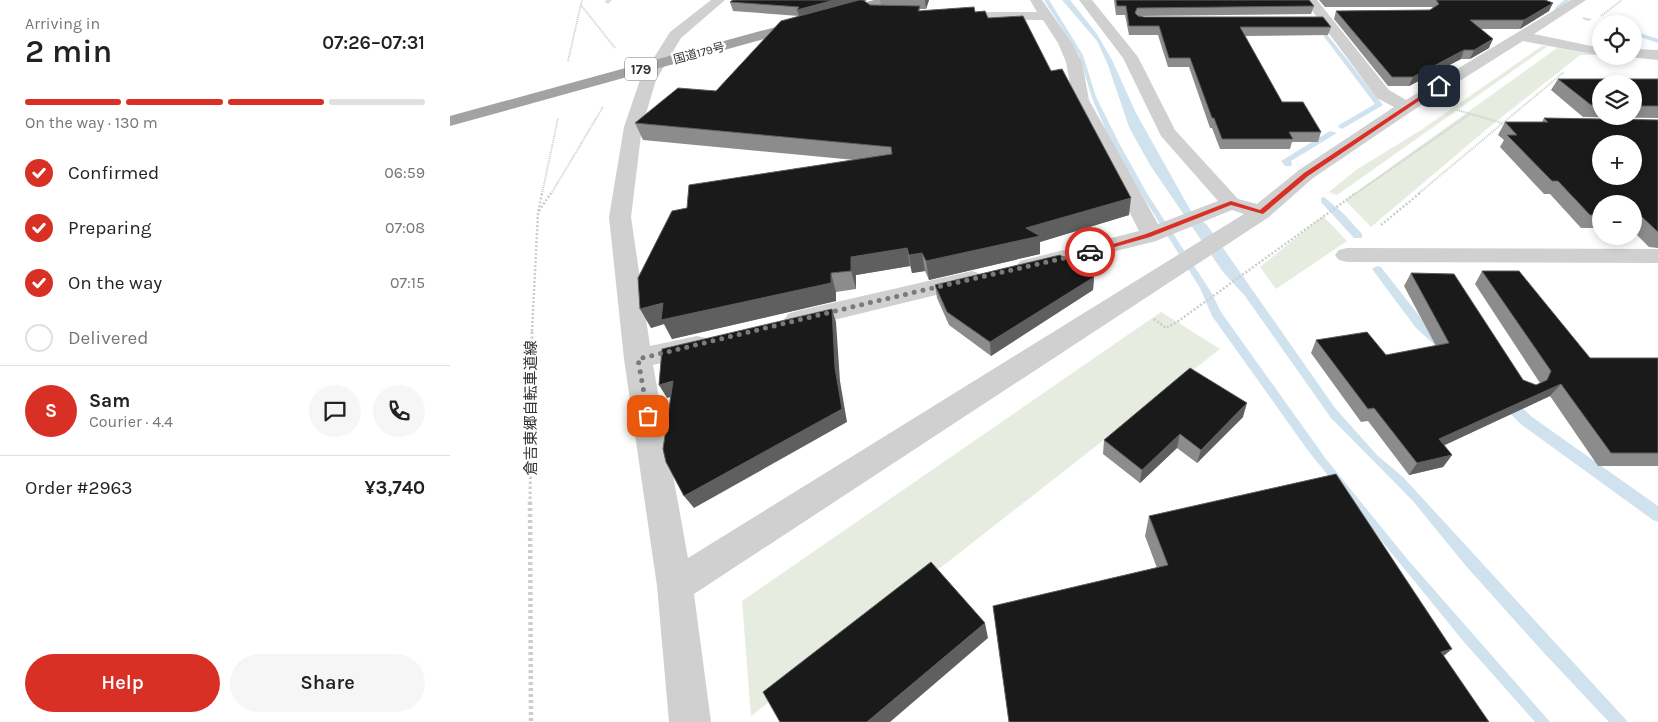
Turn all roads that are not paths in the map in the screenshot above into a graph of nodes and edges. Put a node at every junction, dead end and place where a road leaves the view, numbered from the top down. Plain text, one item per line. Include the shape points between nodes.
1 (719, 0) edge
2 (851, 0) edge
3 (1036, 0) edge
4 (1085, 0) edge
5 (1310, 0) edge
6 (1580, 0) edge
7 (890, 7) edge
8 (873, 13) edge
9 (1339, 13) edge
10 (940, 15) edge
11 (1046, 16) junction
12 (1317, 17) junction
13 (1521, 36) junction
14 (1592, 50) edge
15 (1642, 54) edge
16 (1658, 55) edge
17 (450, 107) edge
18 (1406, 107) junction
19 (450, 121) edge
20 (1231, 203) junction
21 (1261, 212) junction
22 (1152, 234) junction
23 (1347, 255) road end
24 (1442, 255) junction
25 (1658, 256) edge
26 (1457, 280) edge
27 (774, 326) edge
28 (716, 340) edge
29 (638, 359) junction
30 (675, 586) junction
31 (690, 722) edge

1 - 29 street via 675,35 648,80 633,127 620,217
2 - 17 highway, 国道179号 / 179
3 - 11 street
4 - 20 street via 1130,57 1167,132
5 - 12 street
6 - 13 street
7 - 8 street
7 - 19 highway, 国道179号 / 179
9 - 12 street
10 - 11 street
11 - 22 street via 1065,43 1074,62 1081,100
12 - 18 street via 1383,94
13 - 14 street
13 - 18 street
15 - 16 street
18 - 21 street via 1306,174
20 - 21 street
20 - 22 street
21 - 30 street
22 - 27 street via 1093,251
23 - 24 street
24 - 25 street
24 - 26 street
28 - 29 street
29 - 30 street
30 - 31 street

